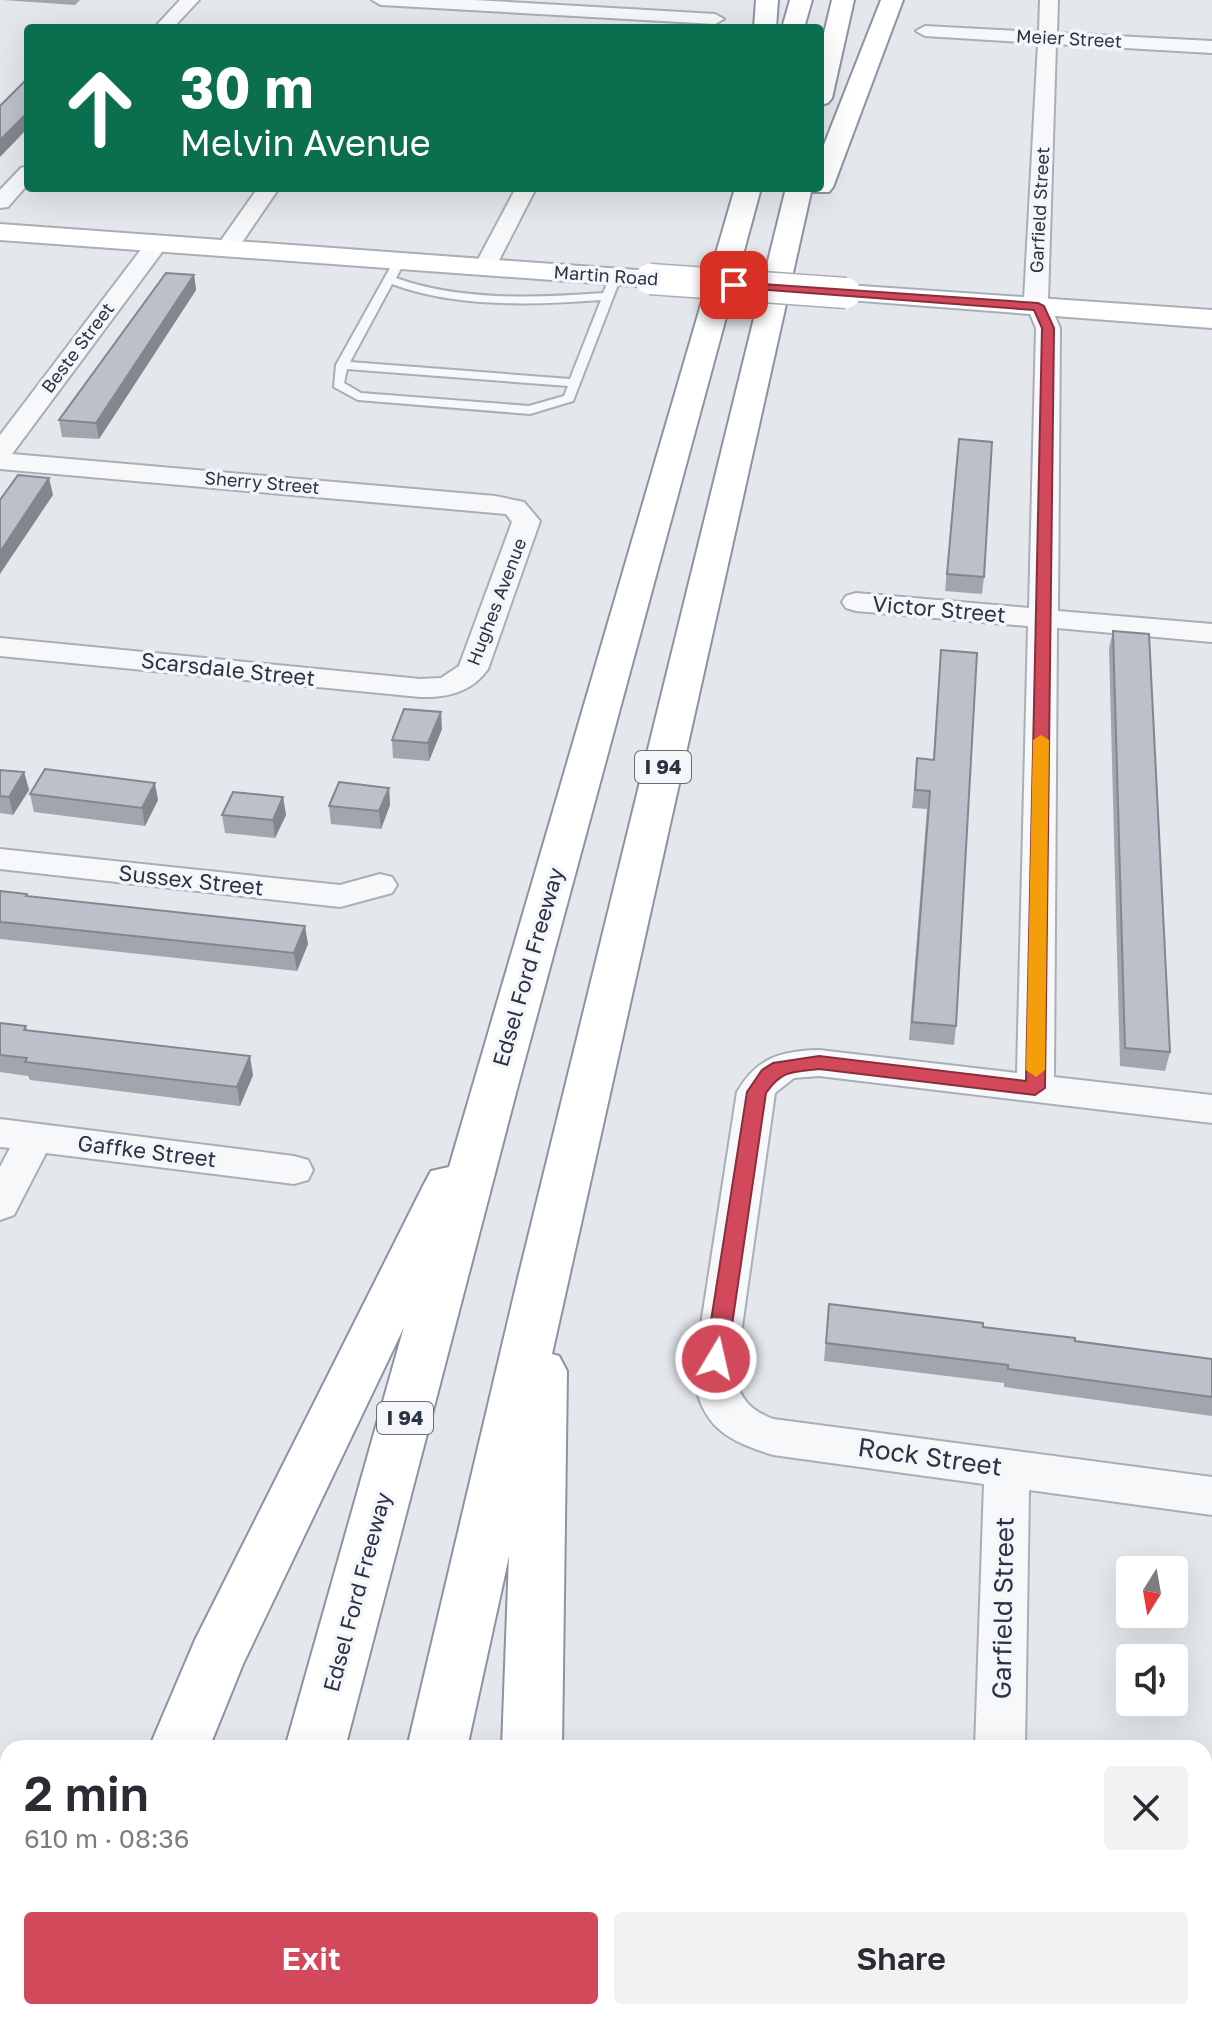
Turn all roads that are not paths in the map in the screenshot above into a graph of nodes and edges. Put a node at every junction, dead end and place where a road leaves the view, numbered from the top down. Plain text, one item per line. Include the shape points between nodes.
1 (190, 0) edge
2 (381, 0) edge
3 (767, 0) edge
4 (801, 0) edge
5 (843, 0) edge
6 (892, 0) edge
7 (1049, 0) edge
8 (404, 1) edge
9 (613, 14) edge
10 (391, 19) dead end
11 (715, 19) dead end
12 (167, 24) edge
13 (765, 24) edge
14 (794, 24) edge
15 (925, 31) dead end
16 (1047, 38) junction
17 (1212, 47) edge
18 (824, 81) edge
19 (24, 176) edge
20 (824, 177) edge
21 (266, 192) edge
22 (524, 192) edge
23 (747, 192) edge
24 (798, 192) edge
25 (817, 192) edge
26 (0, 202) edge
27 (0, 232) edge
28 (157, 244) junction
29 (226, 249) junction
30 (782, 256) junction
31 (485, 267) junction
32 (394, 270) junction
33 (611, 286) junction
34 (1038, 306) junction
35 (1212, 319) edge
36 (342, 365) junction
37 (575, 383) junction
38 (0, 452) edge
39 (0, 461) edge
40 (522, 514) joint
41 (856, 602) dead end
42 (1044, 619) junction
43 (1212, 633) edge
44 (0, 647) edge
45 (456, 683) joint
46 (0, 859) edge
47 (380, 885) dead end
48 (1035, 1088) junction
49 (494, 1089) junction
50 (1212, 1109) edge
51 (17, 1135) edge
52 (294, 1170) dead end
53 (0, 1205) edge
54 (543, 1278) junction
55 (1007, 1467) junction
56 (1212, 1496) edge
57 (182, 1740) edge
58 (317, 1740) edge
59 (439, 1740) edge
60 (532, 1740) edge
61 (1000, 1740) edge

1 - 12 street
2 - 8 street
3 - 13 main road
4 - 14 main road
5 - 18 main road
6 - 20 main road
7 - 16 street, Garfield Street
8 - 9 street
8 - 10 street
9 - 11 street
15 - 16 street, Meier Street
16 - 17 street, Meier Street
16 - 34 street, Garfield Street
19 - 26 street
21 - 29 street
22 - 31 street
23 - 49 main road, Edsel Ford Freeway / I 94
24 - 30 main road, I 94
25 - 30 main road
27 - 28 main road, Martin Road
28 - 29 main road, Martin Road
28 - 38 street, Beste Street
29 - 32 main road, Martin Road
30 - 54 main road, I 94
31 - 32 main road, Martin Road
31 - 33 main road, Martin Road
32 - 33 lane via 415,288 508,298 548,300
32 - 36 lane
33 - 34 main road, Martin Road, bridge via 650,279
33 - 37 lane
34 - 35 main road, Martin Road
34 - 42 street, Garfield Street via 1048,328
36 - 37 lane
36 - 37 lane via 338,384 358,396 530,410 569,398
39 - 40 street, Sherry Street via 495,504
40 - 45 street, Hughes Avenue via 525,526 473,669
41 - 42 street, Victor Street
42 - 43 street, Victor Street
42 - 48 street, Garfield Street
44 - 45 street, Scarsdale Street via 420,688
46 - 47 street, Sussex Street via 340,896
48 - 50 street
48 - 55 street, Rock Street via 802,1063 780,1067 761,1082 714,1376 718,1399 733,1419 773,1437
49 - 57 main road via 216,1659
49 - 58 main road, Edsel Ford Freeway / I 94
51 - 52 street, Gaffke Street
51 - 53 street
54 - 59 main road, I 94
54 - 60 main road
55 - 56 street, Rock Street
55 - 61 street, Garfield Street

